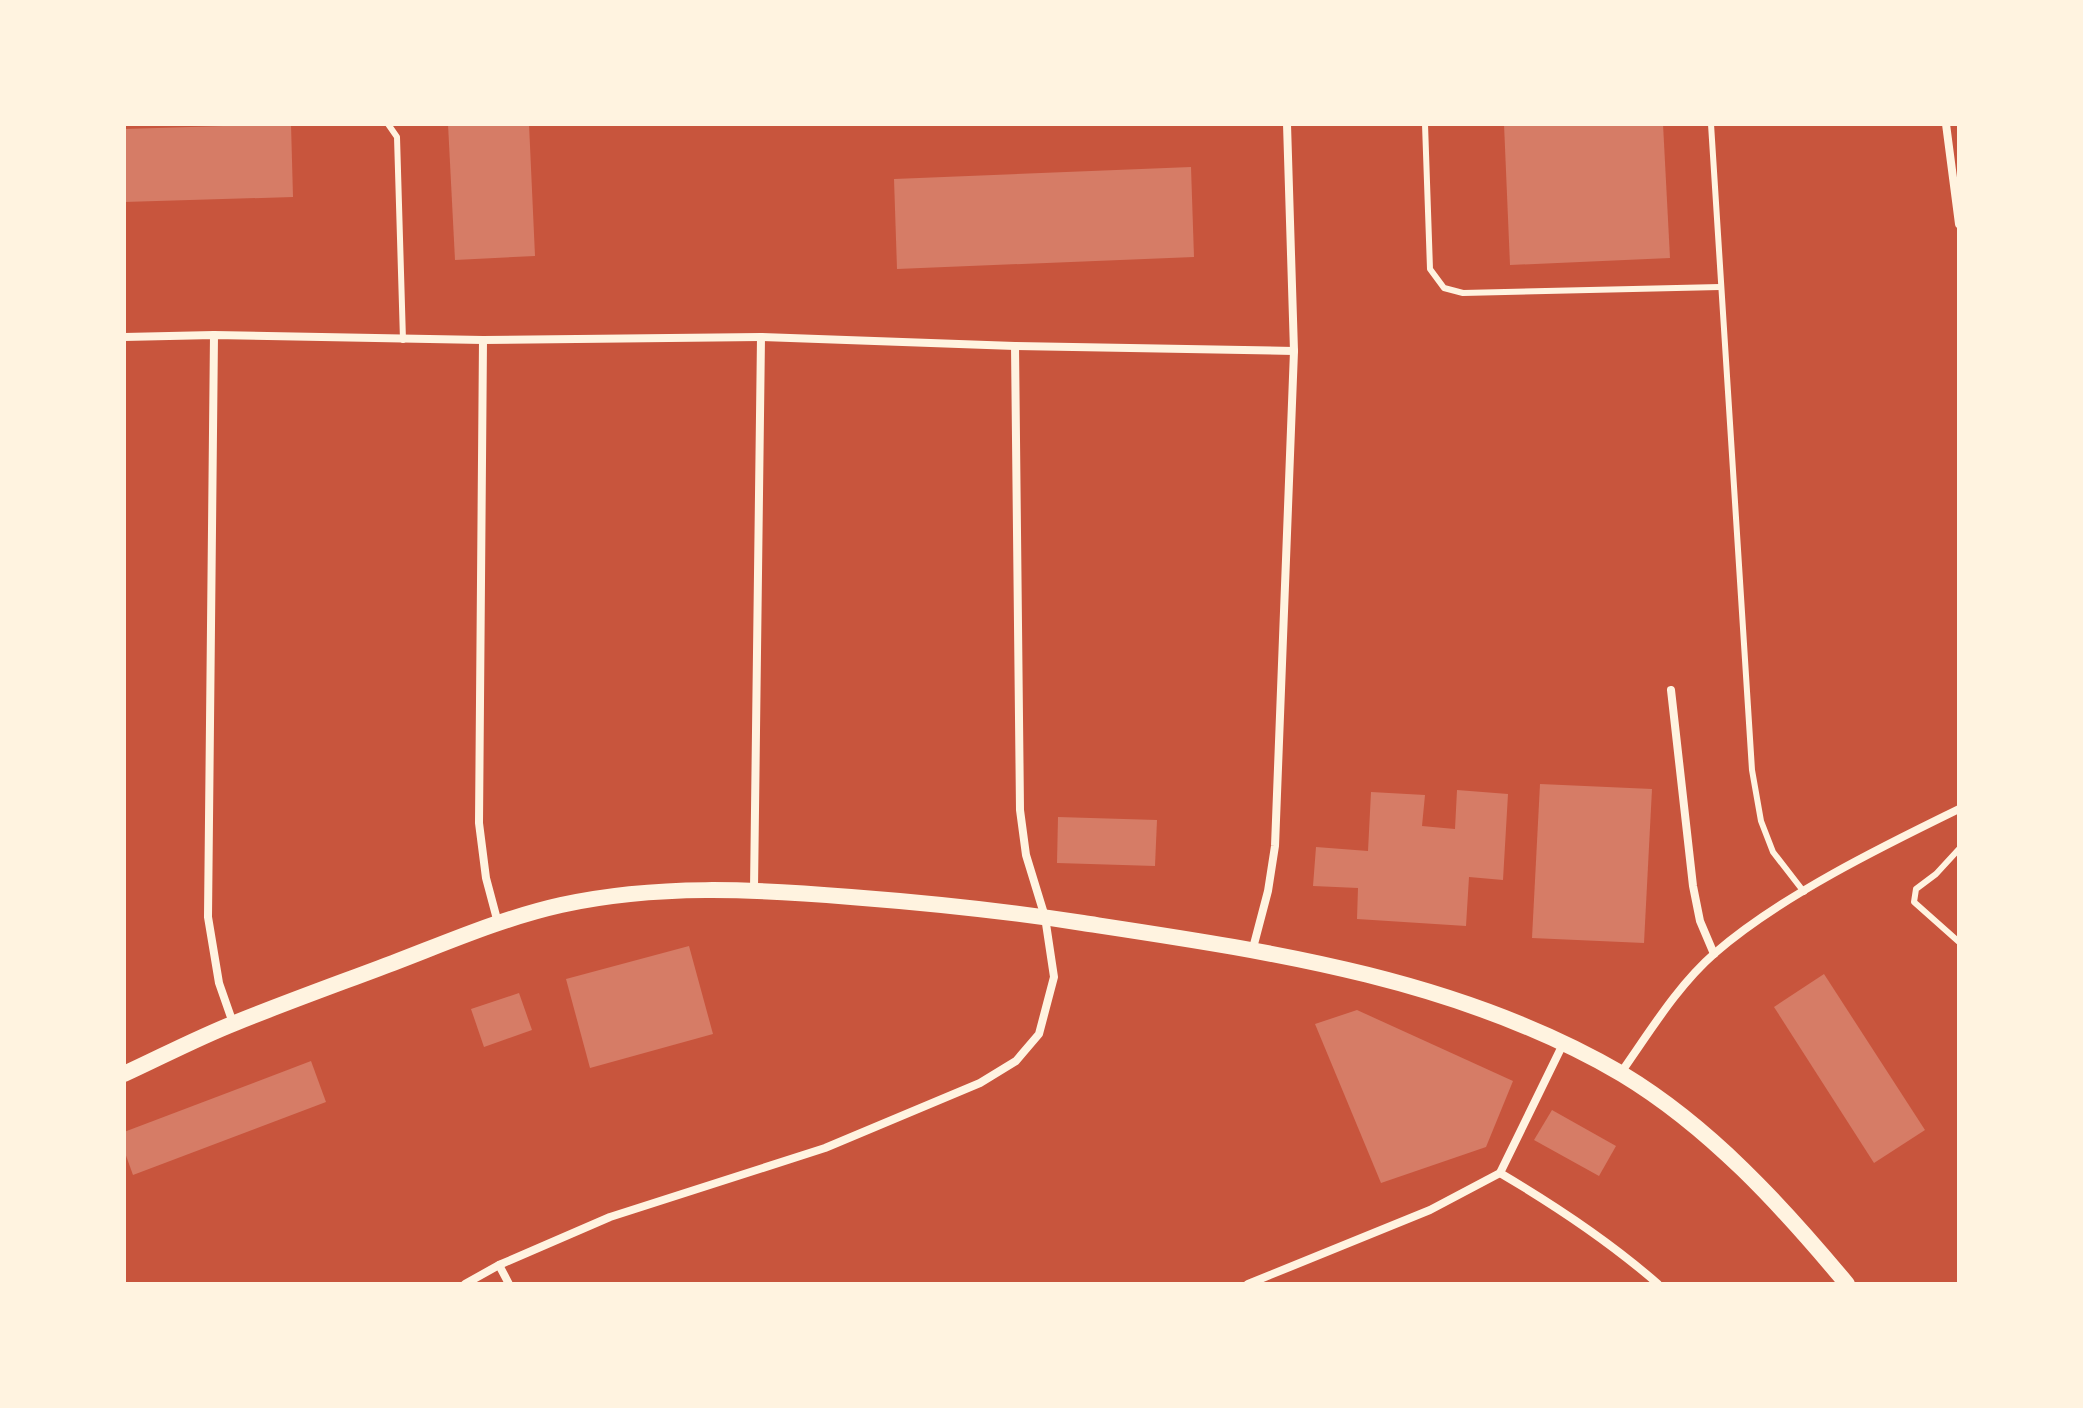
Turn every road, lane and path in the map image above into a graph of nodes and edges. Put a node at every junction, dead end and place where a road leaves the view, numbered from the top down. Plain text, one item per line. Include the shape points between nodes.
1 (388, 124) edge
2 (1287, 124) edge
3 (1425, 124) edge
4 (1711, 124) edge
5 (1946, 124) edge
6 (1959, 224) edge
7 (1720, 287) junction
8 (214, 335) junction
9 (124, 337) edge
10 (761, 337) junction
11 (403, 340) junction
12 (483, 340) junction
13 (1015, 346) junction
14 (1294, 351) junction
15 (1671, 690) dead end
16 (1959, 809) edge
17 (1959, 849) edge
18 (754, 889) junction
19 (1804, 892) junction
20 (1045, 917) junction
21 (498, 923) junction
22 (1959, 942) edge
23 (1253, 948) junction
24 (1714, 954) junction
25 (233, 1024) junction
26 (1563, 1044) junction
27 (124, 1074) edge
28 (1620, 1074) junction
29 (1500, 1173) junction
30 (499, 1265) junction
31 (465, 1284) edge
32 (509, 1284) edge
33 (1248, 1284) edge
34 (1658, 1284) edge
35 (1847, 1284) edge

1 - 11 lane via 397,137
2 - 14 street
3 - 7 lane via 1430,269 1444,288 1463,293
4 - 7 lane
5 - 6 street
7 - 19 lane via 1752,770 1773,852
8 - 9 street
8 - 11 street
8 - 25 street via 208,917 219,983
10 - 12 street
10 - 13 street
10 - 18 street
11 - 12 street
12 - 21 street via 479,823
13 - 14 street
13 - 20 street via 1020,810 1026,855
14 - 23 street via 1275,846
15 - 24 street via 1693,886
16 - 19 street
17 - 22 lane via 1916,889 1914,902
18 - 20 main road
18 - 21 main road via 625,895 561,905
19 - 24 street
20 - 23 main road
20 - 30 street via 1054,977 1039,1034 1016,1061 980,1083 825,1148 610,1217
21 - 25 main road
23 - 26 main road via 1392,981 1489,1012
24 - 28 street via 1671,1002
25 - 27 main road
26 - 28 main road
26 - 29 street
28 - 35 main road via 1665,1102 1720,1148 1803,1231
29 - 33 street via 1430,1210
29 - 34 street via 1568,1213
30 - 31 street
30 - 32 street

